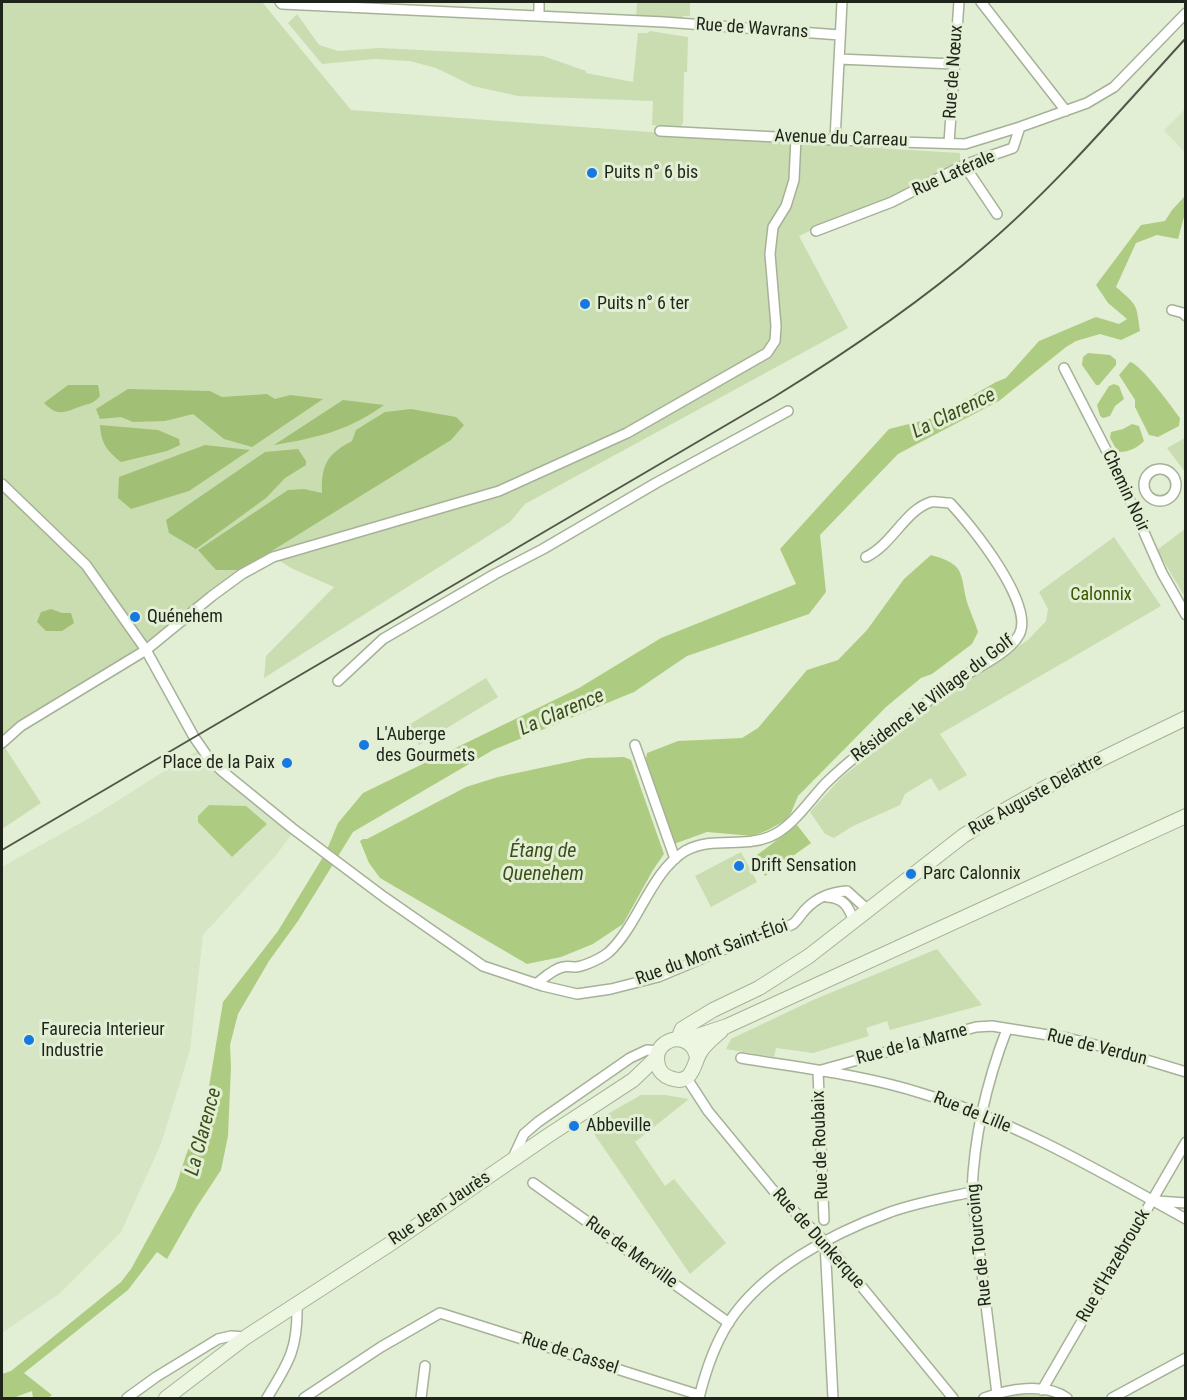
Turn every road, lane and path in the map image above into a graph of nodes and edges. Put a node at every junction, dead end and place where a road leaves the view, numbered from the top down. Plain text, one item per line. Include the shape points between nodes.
1 (539, 2) edge
2 (842, 2) edge
3 (959, 2) edge
4 (981, 2) edge
5 (281, 3) edge
6 (1185, 13) edge
7 (539, 15) junction
8 (840, 35) junction
9 (839, 59) junction
10 (954, 64) junction
11 (1066, 111) junction
12 (1020, 127) junction
13 (660, 131) dead end
14 (796, 138) junction
15 (835, 140) junction
16 (949, 143) junction
17 (964, 165) junction
18 (997, 214) dead end
19 (816, 231) dead end
20 (1172, 310) dead end
21 (1185, 316) edge
22 (1064, 368) dead end
23 (788, 411) dead end
24 (2, 484) edge
25 (1146, 494) dead end
26 (1131, 501) junction
27 (866, 557) dead end
28 (1185, 615) edge
29 (146, 650) junction
30 (338, 681) dead end
31 (1185, 718) edge
32 (2, 743) edge
33 (635, 745) dead end
34 (1185, 816) edge
35 (675, 858) junction
36 (822, 897) junction
37 (868, 910) junction
38 (854, 921) junction
39 (536, 984) junction
40 (728, 1026) junction
41 (1007, 1029) junction
42 (682, 1040) junction
43 (658, 1054) junction
44 (697, 1057) junction
45 (741, 1058) dead end
46 (819, 1071) junction
47 (1185, 1072) edge
48 (666, 1076) junction
49 (686, 1077) junction
50 (633, 1080) junction
51 (982, 1114) junction
52 (1185, 1142) edge
53 (512, 1160) junction
54 (533, 1183) dead end
55 (972, 1192) junction
56 (1152, 1200) junction
57 (1185, 1203) edge
58 (1185, 1219) edge
59 (824, 1220) dead end
60 (825, 1242) junction
61 (297, 1305) junction
62 (729, 1323) junction
63 (246, 1337) junction
64 (1185, 1358) edge
65 (425, 1366) dead end
66 (1042, 1390) junction
67 (997, 1394) junction
68 (699, 1397) edge
69 (127, 1398) edge
70 (166, 1398) edge
71 (268, 1398) edge
72 (304, 1398) edge
73 (421, 1398) edge
74 (833, 1398) edge
75 (953, 1398) edge
76 (984, 1398) edge
77 (1067, 1398) edge
78 (1112, 1398) edge

1 - 7 street
2 - 8 street
3 - 10 street, Rue de Nœux
4 - 11 street
5 - 7 street, Rue de Wavrans
6 - 11 street via 1114,87
7 - 8 street, Rue de Wavrans
8 - 9 street
9 - 10 street
9 - 15 street
10 - 16 street, Rue de Nœux
11 - 12 street
12 - 16 street, Avenue du Carreau via 965,144
12 - 17 street, Rue Latérale via 1013,148
13 - 14 street, Avenue du Carreau
14 - 15 street, Avenue du Carreau
14 - 29 street via 794,180 786,206 773,227 770,254 776,326 775,341 767,352 627,433 499,491 273,557 242,574
15 - 16 street, Avenue du Carreau
17 - 18 street
17 - 19 street, Rue Latérale via 892,202
20 - 21 street
22 - 26 street, Chemin Noir
23 - 30 street via 383,639
24 - 29 street via 86,565
25 - 26 street
26 - 28 street, Chemin Noir
27 - 35 street, Résidence le Village du Golf via 878,551 919,508 933,502 950,503 992,554 1021,617 1020,634 1007,649 951,684 846,764 771,837 710,842
29 - 32 street via 21,726
29 - 39 street, Rue du Mont Saint-Éloi via 194,737 222,771 341,865 483,966
31 - 37 main road, Rue Auguste Delattre via 984,822
33 - 35 street
34 - 40 main road
35 - 39 street, Résidence le Village du Golf via 627,931 607,954 579,967 563,967
36 - 37 street via 847,891
36 - 38 street via 845,903
36 - 39 street, Rue du Mont Saint-Éloi via 788,926 658,977 577,994
37 - 38 main road, Rue Auguste Delattre
38 - 42 main road, Rue Auguste Delattre via 809,956 682,1029
40 - 42 main road
40 - 44 main road
41 - 46 street, Rue de la Marne via 976,1027
41 - 47 street, Rue de Verdun via 1067,1038
41 - 51 street, Rue de Tourcoing
42 - 43 main road via 664,1043
42 - 44 main road via 692,1046
43 - 48 main road via 658,1067
43 - 50 main road, Rue Jean Jaurès
43 - 53 street via 647,1050 630,1058 538,1122 524,1134
44 - 49 main road via 695,1069
45 - 46 street, Rue de Lille
46 - 51 street, Rue de Lille via 912,1090
46 - 59 street, Rue de Roubaix
48 - 49 main road
48 - 50 main road, Rue Jean Jaurès
49 - 60 street, Rue de Dunkerque via 708,1111 759,1172
50 - 53 main road, Rue Jean Jaurès
51 - 55 street, Rue de Tourcoing
51 - 56 street, Rue de Lille
52 - 56 street, Rue d'Hazebrouck
53 - 61 main road, Rue Jean Jaurès
54 - 62 street, Rue de Merville
55 - 60 street via 888,1213
55 - 67 street, Rue de Tourcoing
56 - 57 street
56 - 58 street, Rue de Lille
56 - 66 street, Rue d'Hazebrouck
60 - 62 street via 775,1272
60 - 74 street
60 - 75 street, Rue de Dunkerque
61 - 63 main road, Rue Jean Jaurès
61 - 71 street via 297,1332 290,1358
62 - 68 street via 713,1354
63 - 69 street, Rue Jean Jaurès via 218,1339
63 - 70 main road, Rue Jean Jaurès
64 - 78 street
65 - 73 street
66 - 67 street
66 - 77 street
67 - 76 street
68 - 72 street, Rue de Cassel via 440,1313

